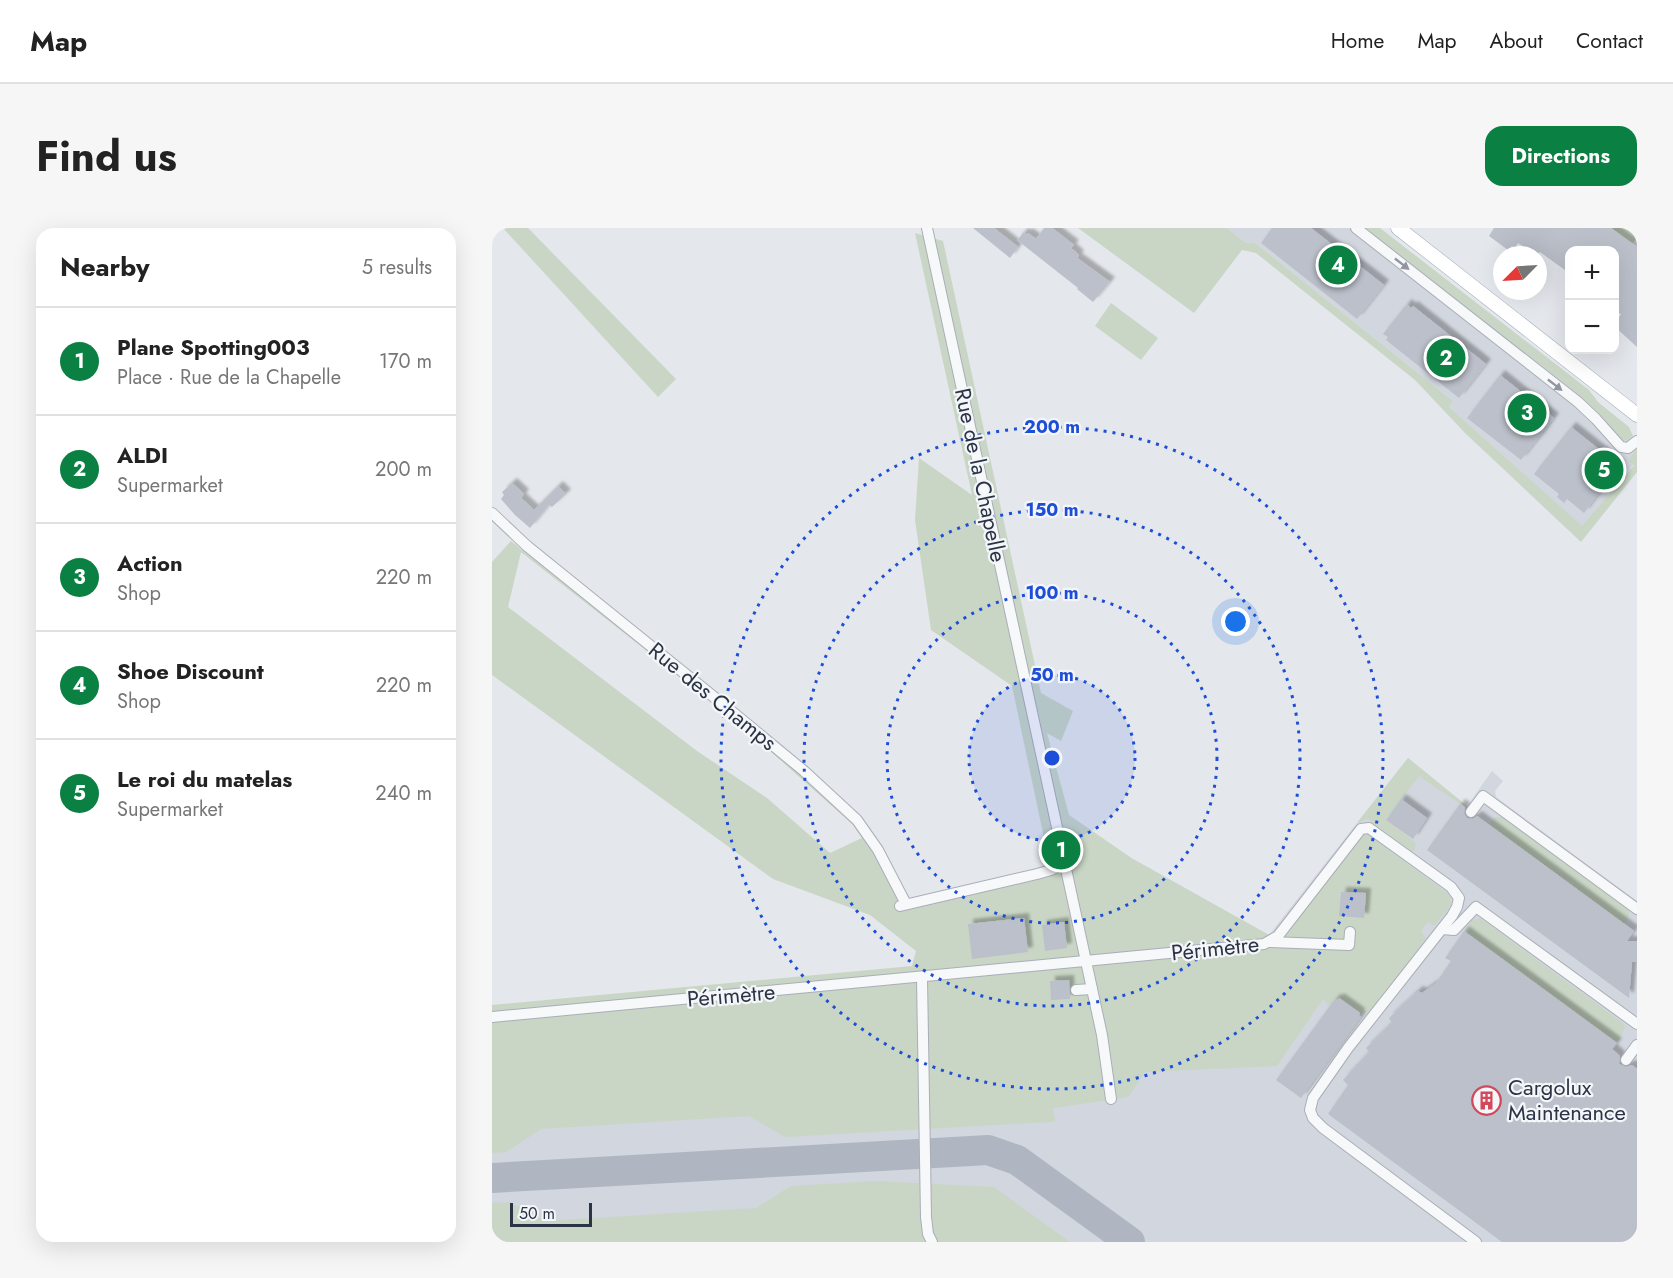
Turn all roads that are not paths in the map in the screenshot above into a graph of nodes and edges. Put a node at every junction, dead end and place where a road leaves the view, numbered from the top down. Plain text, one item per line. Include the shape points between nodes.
1 (927, 228) edge
2 (1356, 228) edge
3 (1398, 228) edge
4 (1637, 415) edge
5 (1637, 441) edge
6 (492, 513) edge
7 (1472, 812) dead end
8 (1064, 863) junction
9 (1637, 909) edge
10 (1442, 929) junction
11 (1350, 932) dead end
12 (1270, 942) junction
13 (1086, 962) junction
14 (922, 978) junction
15 (1092, 989) junction
16 (1076, 990) dead end
17 (492, 1017) edge
18 (1637, 1024) edge
19 (1637, 1045) edge
20 (1626, 1060) dead end
21 (1111, 1099) dead end
22 (932, 1242) edge
23 (1476, 1242) edge

1 - 8 street, Rue de la Chapelle
2 -> 5 street via 1578,402 1621,447
3 - 4 main road
6 - 8 street, Rue des Champs via 858,820 878,850 903,905 1037,874
7 - 9 street via 1483,796
8 - 13 street, Rue de la Chapelle
10 - 12 street, Périmètre via 1459,898 1451,887 1370,828 1361,829
10 - 18 street via 1454,930 1476,907
10 - 23 street, Périmètre via 1348,1048 1313,1098 1310,1110 1323,1128
11 - 12 street via 1349,945
12 - 13 street, Périmètre
13 - 14 street, Périmètre
13 - 15 street, Rue de la Chapelle
14 - 17 street, Périmètre
14 - 22 street via 926,1217
15 - 16 street
15 - 21 street, Rue de la Chapelle
19 - 20 street

